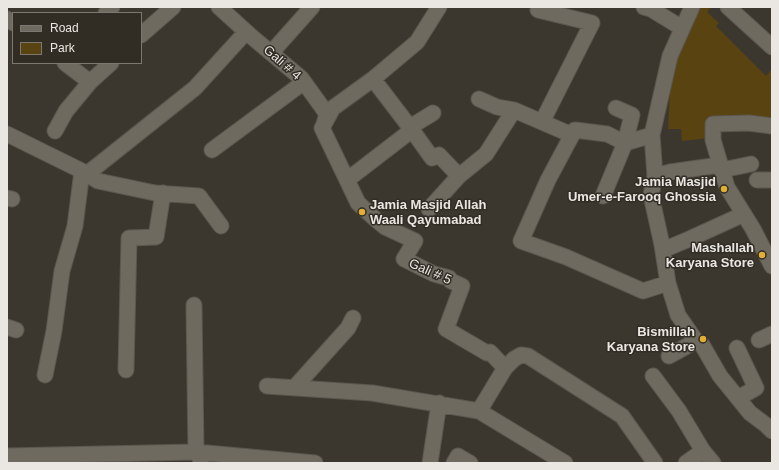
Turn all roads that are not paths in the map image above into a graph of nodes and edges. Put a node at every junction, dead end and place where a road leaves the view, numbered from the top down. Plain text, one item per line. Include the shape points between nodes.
1 (173, 7) edge
2 (219, 7) edge
3 (312, 7) edge
4 (439, 7) edge
5 (539, 7) edge
6 (644, 7) edge
7 (692, 7) edge
8 (728, 7) edge
9 (682, 28) junction
10 (246, 32) junction
11 (142, 34) edge
12 (772, 47) edge
13 (271, 53) junction
14 (66, 64) edge
15 (110, 64) edge
16 (373, 79) junction
17 (90, 82) junction
18 (304, 82) junction
19 (478, 99) dead end
20 (616, 108) dead end
21 (514, 110) junction
22 (433, 113) dead end
23 (542, 122) junction
24 (772, 126) edge
25 (322, 128) junction
26 (411, 128) junction
27 (55, 131) dead end
28 (7, 134) edge
29 (572, 135) junction
30 (652, 135) junction
31 (625, 143) junction
32 (212, 150) dead end
33 (750, 164) dead end
34 (721, 167) junction
35 (84, 172) junction
36 (458, 176) junction
37 (655, 176) junction
38 (347, 180) junction
39 (163, 193) junction
40 (603, 196) dead end
41 (429, 209) dead end
42 (744, 214) junction
43 (221, 226) dead end
44 (663, 250) junction
45 (772, 266) edge
46 (668, 284) junction
47 (194, 305) dead end
48 (353, 318) dead end
49 (696, 342) junction
50 (737, 348) dead end
51 (669, 356) dead end
52 (505, 368) junction
53 (126, 370) dead end
54 (45, 375) dead end
55 (653, 376) dead end
56 (268, 386) dead end
57 (294, 388) junction
58 (738, 398) junction
59 (438, 403) junction
60 (479, 411) junction
61 (772, 431) edge
62 (7, 456) edge
63 (708, 457) edge
64 (103, 458) edge
65 (200, 458) edge
66 (315, 463) edge
67 (430, 463) edge
68 (454, 463) edge
69 (470, 463) edge
70 (565, 463) edge
71 (655, 463) edge
72 (686, 463) edge

1 - 11 street
2 - 10 street, Gali # 4
3 - 13 street
4 - 16 street via 417,42
5 - 23 street via 538,10 592,23
6 - 9 street
7 - 9 street
8 - 12 street
9 - 30 street via 670,56
10 - 13 street, Gali # 4
10 - 35 street via 195,88
13 - 18 street, Gali # 4
14 - 17 street
15 - 17 street
16 - 25 street via 333,108
16 - 26 street
17 - 27 street via 66,111
18 - 25 street, Gali # 4 via 327,114
18 - 32 street
19 - 21 street via 497,107
20 - 31 street via 632,115
21 - 23 street
21 - 36 street via 486,154
22 - 26 street
23 - 29 street
24 - 34 street via 749,123 713,124 713,140
25 - 38 street, Gali # 5
26 - 36 street via 432,158 438,155
26 - 38 street
28 - 35 street
29 - 31 street via 575,130 607,134
29 - 46 street via 548,180 521,241 566,257 643,291
30 - 31 street
30 - 37 street
31 - 40 street
33 - 34 street
34 - 37 street
34 - 42 street via 727,187
35 - 39 street via 98,181
35 - 54 street via 75,226 62,271
36 - 41 street
37 - 44 street via 652,195
38 - 52 street, Gali # 5 via 358,203 373,217 385,227 415,241 404,259 462,286 446,329 487,353 490,352
39 - 43 street via 199,196
39 - 53 street via 156,237 129,238
42 - 44 street
42 - 45 street
44 - 46 street
46 - 49 street via 678,315
47 - 65 street
48 - 57 street via 348,328
49 - 51 street
49 - 58 street via 701,343 720,376
50 - 58 street via 756,388
52 - 60 street
52 - 71 street via 521,355 535,360 622,416
55 - 63 street
56 - 57 street
57 - 59 street via 372,393
58 - 61 street via 750,413
59 - 60 street
59 - 67 street
60 - 70 street
62 - 64 street
63 - 72 street
64 - 65 street
65 - 66 street
68 - 69 street via 458,456

